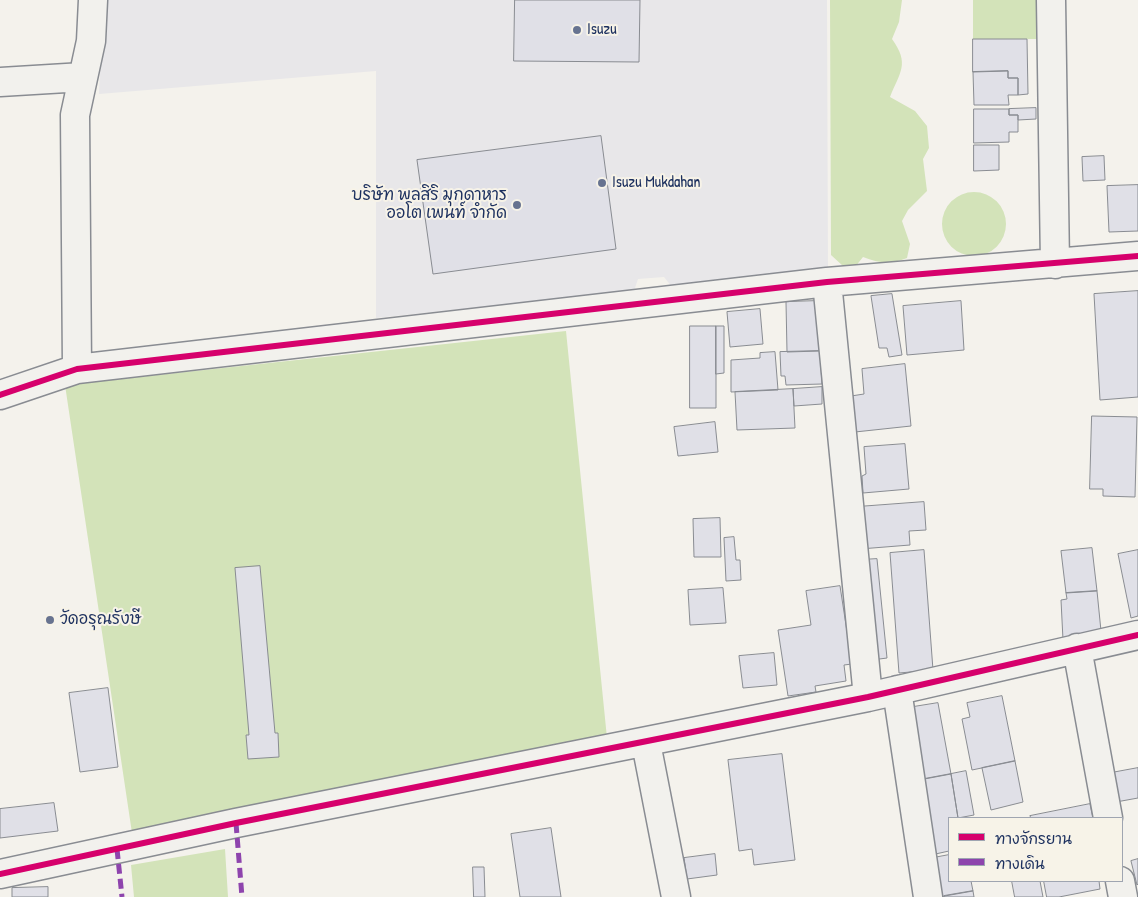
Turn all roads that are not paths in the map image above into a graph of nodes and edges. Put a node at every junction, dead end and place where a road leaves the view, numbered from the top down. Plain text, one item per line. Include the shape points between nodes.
1 (93, 0) edge
2 (1051, 0) edge
3 (83, 77) junction
4 (0, 82) edge
5 (1138, 256) edge
6 (1055, 264) junction
7 (827, 282) junction
8 (77, 369) junction
9 (0, 395) edge
10 (1138, 635) edge
11 (1077, 648) junction
12 (898, 690) junction
13 (868, 697) junction
14 (646, 743) junction
15 (1108, 817) edge
16 (0, 874) edge
17 (1120, 882) edge
18 (676, 897) edge
19 (928, 897) edge
20 (1123, 897) edge

1 - 3 street via 91,41
2 - 6 street
3 - 4 street
3 - 8 street via 75,115
5 - 6 street
6 - 7 street
7 - 8 street
7 - 13 street
8 - 9 street
10 - 11 street
11 - 12 street
11 - 15 street
12 - 13 street
12 - 19 street
13 - 14 street
14 - 16 street via 236,823
14 - 18 street
17 - 20 street

